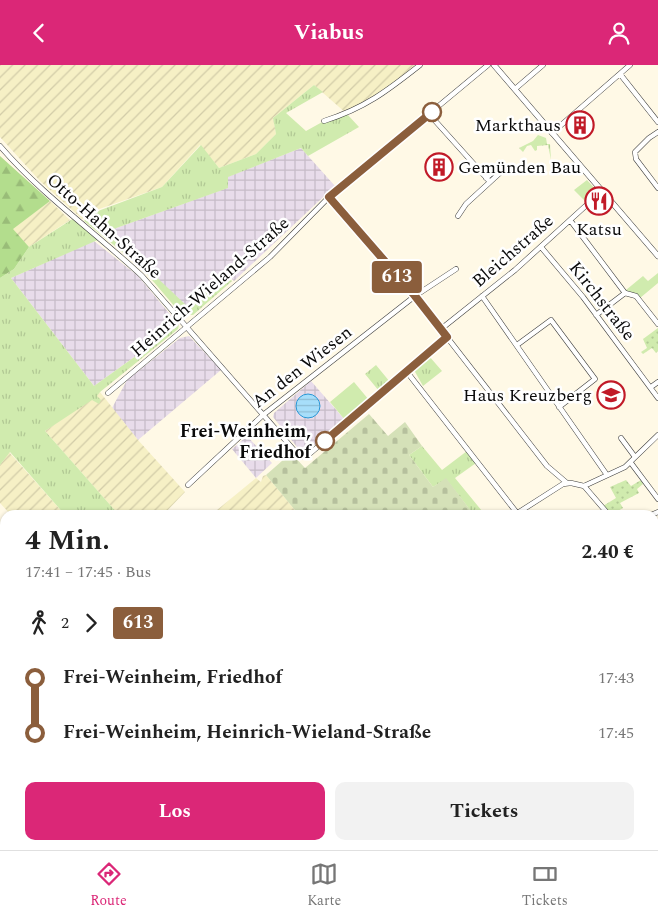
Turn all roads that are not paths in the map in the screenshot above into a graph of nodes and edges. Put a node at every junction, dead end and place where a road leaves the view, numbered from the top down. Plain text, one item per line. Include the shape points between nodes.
1 (420, 65) edge
2 (488, 65) edge
3 (494, 65) edge
4 (543, 65) edge
5 (630, 65) edge
6 (620, 73) junction
7 (515, 89) junction
8 (429, 114) junction
9 (324, 121) dead end
10 (658, 122) edge
11 (658, 132) edge
12 (552, 133) junction
13 (0, 146) edge
14 (658, 188) edge
15 (602, 191) junction
16 (329, 197) junction
17 (458, 216) dead end
18 (570, 220) junction
19 (541, 247) junction
20 (658, 256) edge
21 (383, 261) junction
22 (456, 269) dead end
23 (398, 278) junction
24 (625, 293) junction
25 (415, 296) junction
26 (482, 297) junction
27 (596, 315) junction
28 (658, 324) edge
29 (187, 327) junction
30 (441, 329) junction
31 (447, 337) junction
32 (517, 345) junction
33 (407, 372) junction
34 (658, 382) edge
35 (651, 387) junction
36 (108, 393) dead end
37 (658, 398) edge
38 (559, 407) junction
39 (263, 415) junction
40 (658, 435) edge
41 (621, 438) dead end
42 (635, 457) junction
43 (631, 463) junction
44 (607, 475) junction
45 (567, 483) junction
46 (188, 485) dead end
47 (584, 485) junction
48 (658, 499) edge
49 (513, 510) edge
50 (523, 510) edge
51 (605, 510) edge

1 - 9 street via 372,102
2 - 8 street, Heinrich-Wieland-Straße
3 - 7 street
4 - 7 street
5 - 6 street
6 - 10 street
6 - 12 street
7 - 12 street
8 - 16 street, Heinrich-Wieland-Straße
8 - 17 street via 488,180
11 - 14 street via 637,148 636,159
12 - 15 street
13 - 29 street, Otto-Hahn-Straße via 52,199 142,276
15 - 18 street, Bleichstraße
15 - 20 street
16 - 21 street
16 - 29 street, Heinrich-Wieland-Straße via 270,257
18 - 19 street, Bleichstraße
18 - 24 street
19 - 26 street, Bleichstraße
19 - 27 street, Kirchstraße
21 - 23 street
21 - 23 street via 382,285 388,286
22 - 25 street, An den Wiesen
23 - 25 street
24 - 27 street
24 - 28 street via 636,297
25 - 30 street
25 - 39 street, An den Wiesen
26 - 30 street, Bleichstraße
26 - 32 street
27 - 35 street, Kirchstraße
29 - 36 street, Heinrich-Wieland-Straße
29 - 39 street, Otto-Hahn-Straße
30 - 31 street
31 - 33 street
31 - 45 street via 547,466
32 - 38 street
32 - 38 street via 551,320 595,379
33 - 39 street, Otto-Hahn-Straße via 303,457
33 - 49 street
34 - 35 street
35 - 37 street, Kirchstraße
38 - 44 street
39 - 46 street, An den Wiesen
40 - 42 street
41 - 42 street
42 - 43 street
43 - 44 street
43 - 48 street
44 - 47 street
45 - 47 street
45 - 50 street
47 - 51 street

